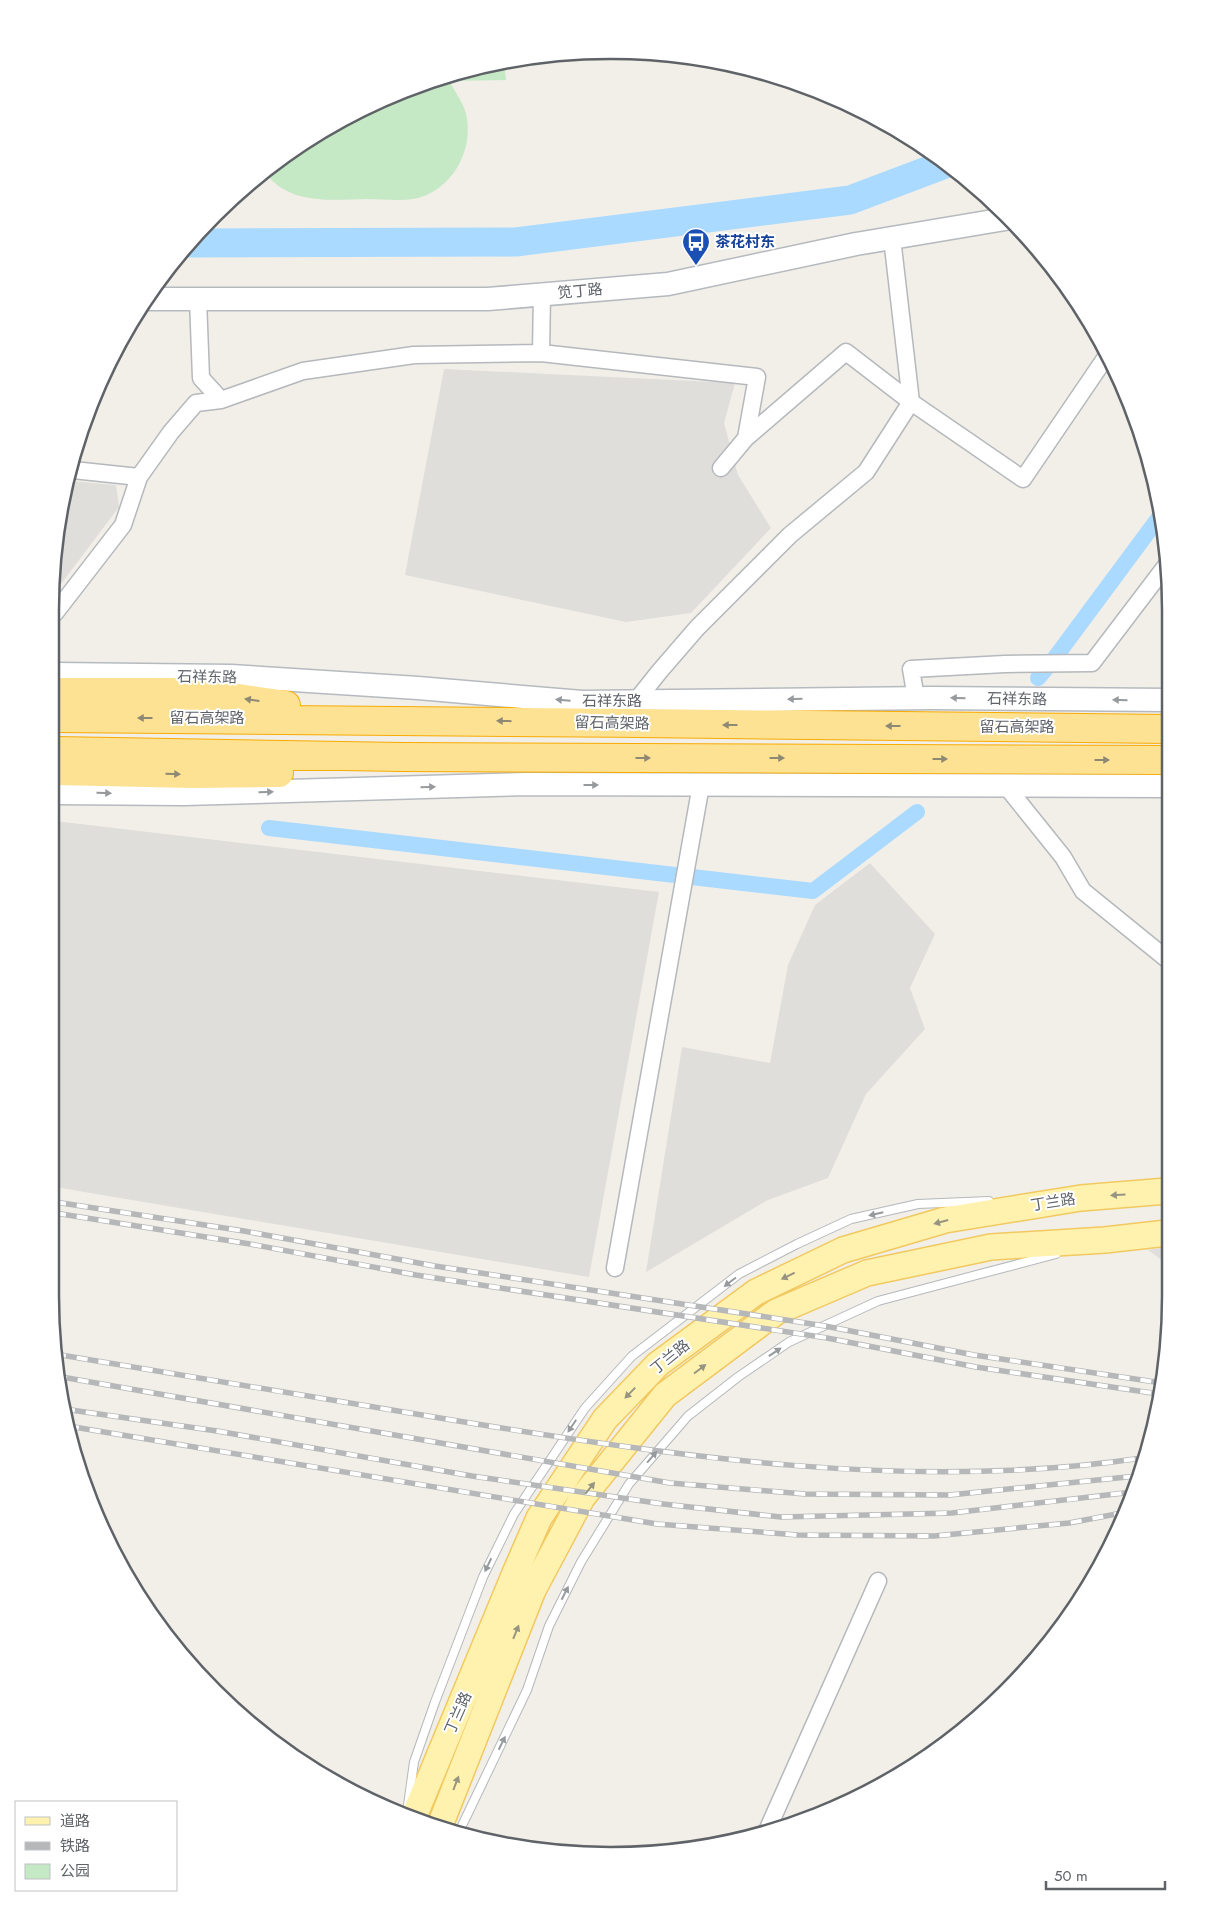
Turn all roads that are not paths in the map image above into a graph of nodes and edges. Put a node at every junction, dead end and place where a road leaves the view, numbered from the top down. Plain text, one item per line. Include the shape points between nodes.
1 (1001, 220) edge
2 (892, 238) junction
3 (542, 294) junction
4 (156, 299) edge
5 (198, 299) junction
6 (541, 353) junction
7 (1103, 362) edge
8 (221, 400) junction
9 (911, 402) junction
10 (746, 438) junction
11 (722, 468) dead end
12 (77, 470) edge
13 (138, 477) junction
14 (1161, 572) edge
15 (59, 608) edge
16 (59, 674) edge
17 (59, 692) edge
18 (916, 698) junction
19 (1162, 700) edge
20 (636, 701) junction
21 (59, 718) edge
22 (386, 719) junction
23 (1162, 728) edge
24 (59, 751) edge
25 (402, 757) junction
26 (1162, 760) edge
27 (59, 770) edge
28 (701, 785) junction
29 (1006, 786) junction
30 (1162, 786) edge
31 (59, 793) edge
32 (1162, 955) edge
33 (1162, 1191) edge
34 (1081, 1198) junction
35 (1014, 1200) dead end
36 (995, 1201) dead end
37 (1162, 1234) edge
38 (1105, 1240) junction
39 (1070, 1250) dead end
40 (1061, 1252) dead end
41 (615, 1268) dead end
42 (878, 1581) dead end
43 (407, 1808) edge
44 (416, 1812) edge
45 (442, 1821) edge
46 (770, 1823) edge
47 (462, 1826) edge

1 - 2 main road, 笕丁路
2 - 3 main road, 笕丁路 via 668,284
2 - 9 street
3 - 5 main road, 笕丁路 via 488,299
3 - 6 street
4 - 5 main road, 笕丁路
5 - 8 street via 201,378
6 - 8 street via 414,355 349,364 303,371
6 - 10 street via 757,376
7 - 9 street via 1022,479
8 - 13 street via 196,403
9 - 10 street via 846,352
9 - 20 street via 866,472 790,535 698,628
10 - 11 street
12 - 13 street
13 - 15 street via 123,525
14 - 18 street via 1092,663 911,669
20 -> 16 main road, 石祥东路 via 582,702 231,676
22 -> 17 highway via 198,692
19 -> 18 main road, 石祥东路
18 -> 20 main road, 石祥东路
22 -> 21 highway, 留石高架路
23 -> 22 highway, 留石高架路
24 - 25 highway
25 -> 26 highway
27 -> 25 highway via 305,773
28 - 29 main road
31 -> 28 main road via 184,794 527,784
28 - 41 street
29 - 30 main road
29 - 32 street via 1063,857 1084,891
33 -> 34 main road, 丁兰路
34 - 35 lane
34 -> 44 main road, 丁兰路 via 945,1220 844,1250 756,1292 658,1364 605,1419 540,1518
36 -> 43 lane via 918,1204 851,1219 740,1274 632,1356 585,1408 514,1514 483,1577 414,1762
37 - 38 main road, 丁兰路
38 - 39 lane
45 -> 38 main road, 丁兰路 via 533,1590 582,1498 665,1395 776,1312 867,1273 991,1247
47 -> 40 lane via 527,1690 549,1626 581,1562 629,1484 688,1416 738,1376 789,1342 878,1301
42 - 46 street

